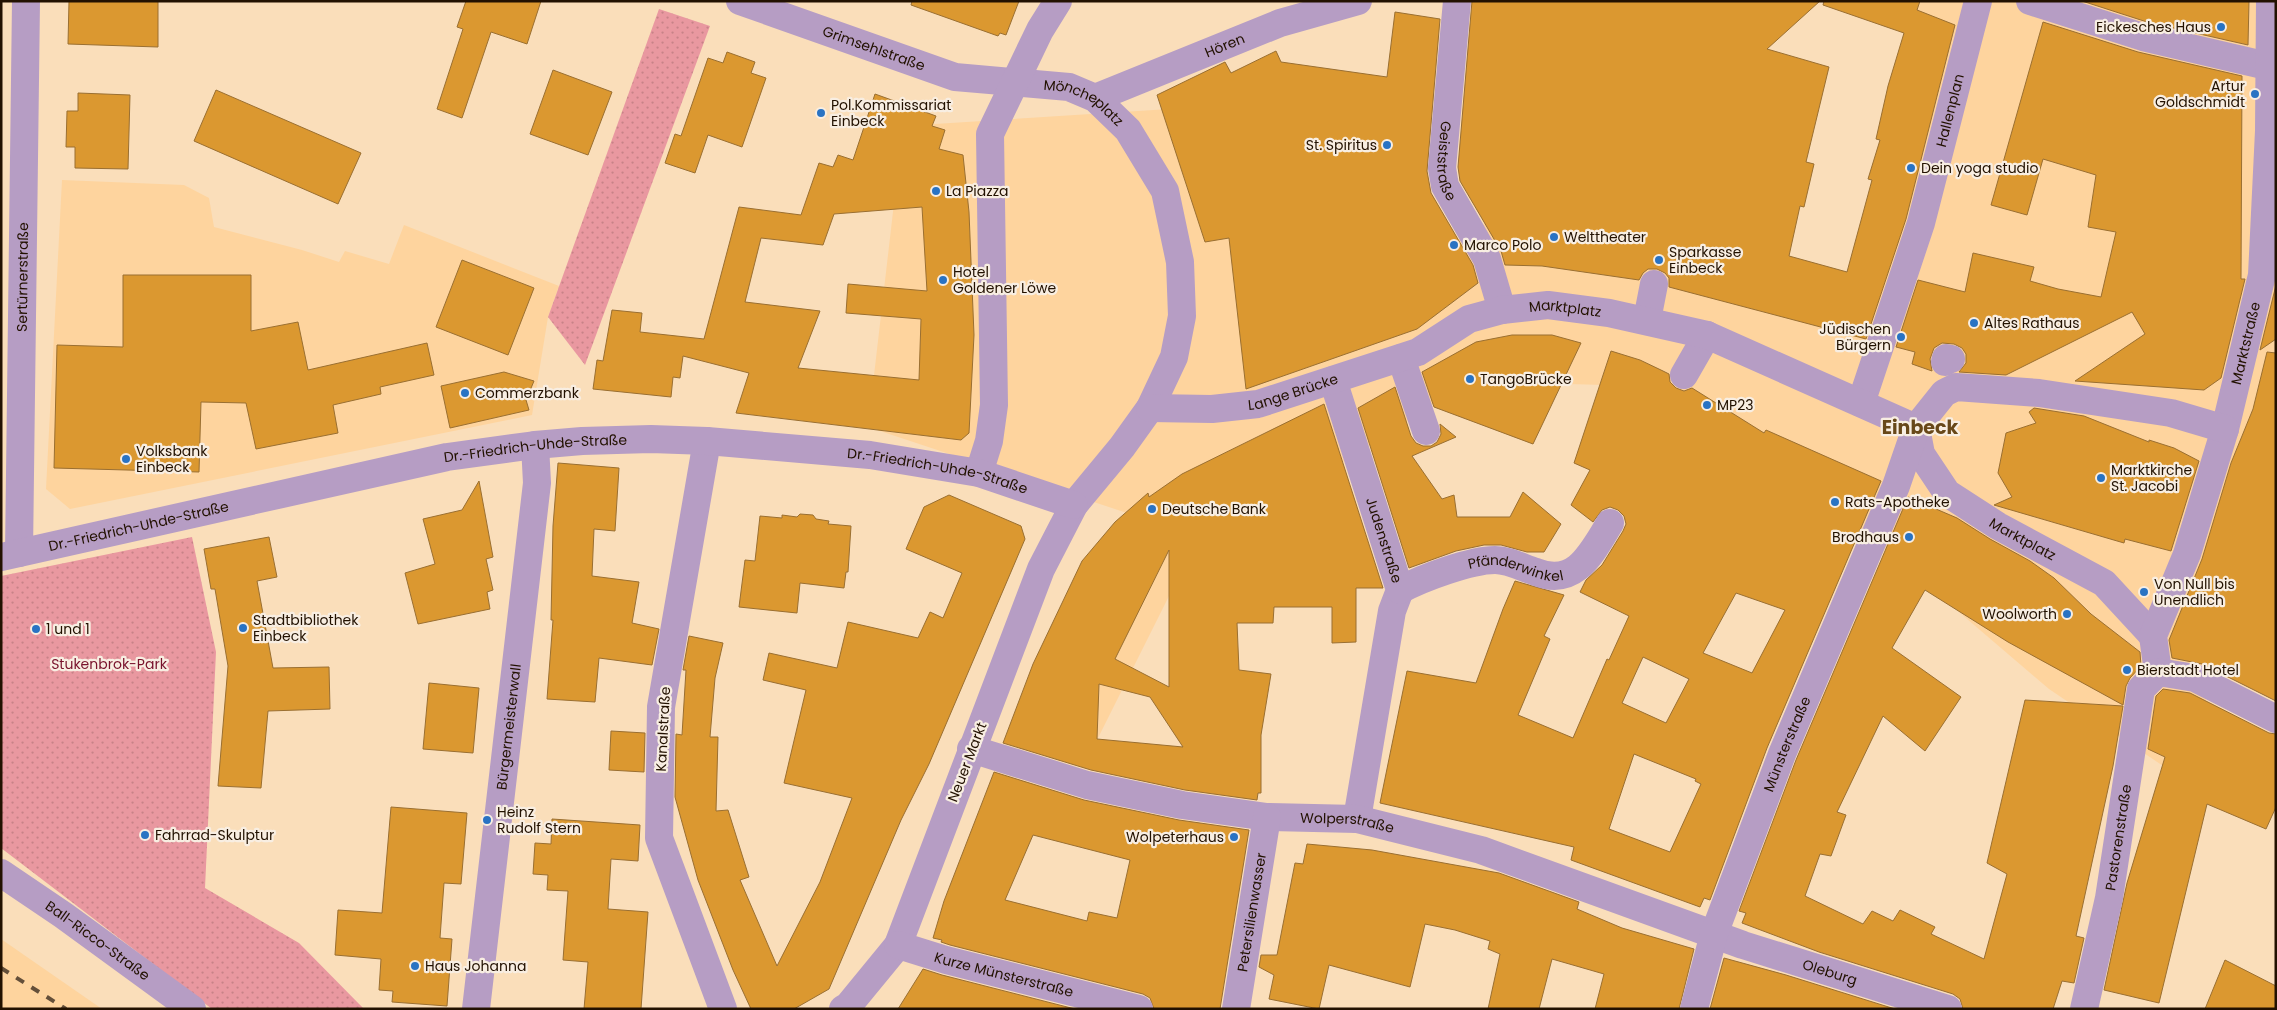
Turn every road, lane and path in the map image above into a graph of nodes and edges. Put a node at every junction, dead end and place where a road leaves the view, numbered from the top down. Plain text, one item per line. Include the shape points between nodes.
1 (26, 1) edge
2 (740, 1) edge
3 (1058, 1) edge
4 (1358, 1) edge
5 (1456, 1) edge
6 (1978, 1) edge
7 (2030, 1) edge
8 (2270, 1) edge
9 (2272, 67) edge
10 (1012, 83) junction
11 (1095, 98) junction
12 (1654, 284) dead end
13 (1502, 310) junction
14 (1647, 320) junction
15 (1707, 335) junction
16 (1431, 345) joint
17 (1401, 358) junction
18 (1684, 375) dead end
19 (1333, 380) junction
20 (1861, 403) junction
21 (1150, 408) junction
22 (1916, 428) junction
23 (2225, 429) junction
24 (1426, 432) dead end
25 (707, 441) junction
26 (535, 445) junction
27 (979, 473) junction
28 (1074, 505) junction
29 (1610, 523) dead end
30 (10, 555) edge
31 (1400, 590) junction
32 (2153, 636) junction
33 (2158, 672) junction
34 (2276, 720) edge
35 (971, 749) junction
36 (1267, 817) junction
37 (1357, 819) junction
38 (1, 873) edge
39 (1714, 934) junction
40 (898, 945) junction
41 (847, 1008) edge
42 (192, 1009) edge
43 (476, 1009) edge
44 (723, 1009) edge
45 (1139, 1009) edge
46 (1236, 1009) edge
47 (1694, 1009) edge
48 (1948, 1009) edge
49 (2084, 1009) edge

1 - 30 street, Sertürnerstraße
2 - 10 street, Grimsehlstraße via 955,77
3 - 10 street
4 - 11 street, Hören via 1280,23
5 - 13 street, Geiststraße via 1442,168 1445,186 1487,259
6 - 20 street, Hallenplan via 1921,223
7 - 9 street via 2143,37
8 - 9 street, Marktstraße
9 - 23 street, Marktstraße via 2262,275
10 - 11 street, Möncheplatz via 1069,87
10 - 27 street via 990,134 994,404 989,441
11 - 21 street, Möncheplatz via 1128,130 1165,191 1180,262 1181,324 1174,357
12 - 14 street
13 - 14 street, Marktplatz via 1548,306
13 - 16 street, Marktplatz via 1469,319
14 - 15 street, Marktplatz
15 - 18 street
15 - 20 street, Marktplatz
16 - 17 street, Lange Brücke
17 - 19 street, Lange Brücke
17 - 24 street
19 - 21 street, Lange Brücke via 1258,404 1212,409
19 - 31 street, Judenstraße
20 - 22 street, Marktplatz
21 - 28 street, Möncheplatz
22 - 23 street via 1944,393 1949,369 2171,413
22 - 32 street, Marktplatz via 1921,454 1947,494 1998,526 2104,583
22 - 39 street, Münsterstraße via 1896,486 1782,754
23 - 32 street, Marktstraße via 2187,554
25 - 26 street, Dr.-Friedrich-Uhde-Straße via 651,439
25 - 27 street, Dr.-Friedrich-Uhde-Straße via 870,455
25 - 44 street, Kanalstraße via 661,707 659,838
26 - 30 street, Dr.-Friedrich-Uhde-Straße via 447,457
26 - 43 street, Bürgermeisterwall via 537,483
27 - 28 street, Dr.-Friedrich-Uhde-Straße
28 - 35 street, Neuer Markt via 1041,569
29 - 31 street, Pfänderwinkel via 1586,562 1568,575 1547,577 1496,560 1418,580
31 - 37 street, Judenstraße via 1392,611
32 - 33 street
33 - 34 street via 2195,678
33 - 49 street, Pastorenstraße via 2140,689 2109,898
35 - 36 street, Wolperstraße via 1086,785 1182,805
35 - 40 street, Neuer Markt
36 - 37 street, Wolperstraße
36 - 46 street, Petersilienwasser
37 - 39 street, Wolperstraße via 1481,850
38 - 42 street, Ball-Ricco-Straße
39 - 47 street, Münsterstraße
39 - 48 street, Oleburg
40 - 41 street, Neuer Markt
40 - 45 street, Kurze Münsterstraße

